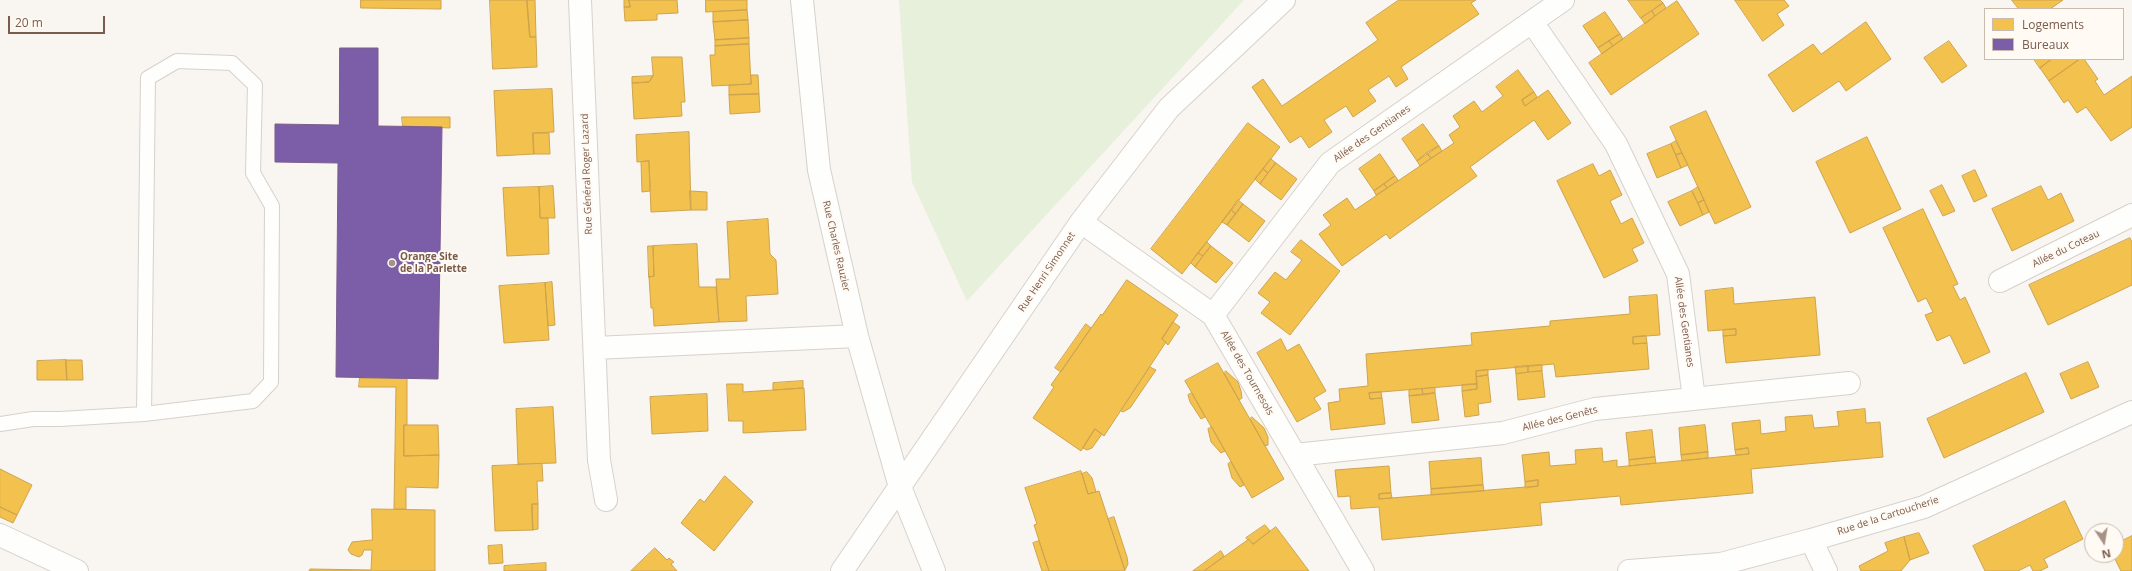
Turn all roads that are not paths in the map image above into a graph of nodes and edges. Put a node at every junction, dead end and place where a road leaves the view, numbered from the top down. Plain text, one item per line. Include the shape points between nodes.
1 (580, 0) edge
2 (802, 0) edge
3 (1284, 0) edge
4 (1563, 0) edge
5 (1532, 22) junction
6 (2132, 215) edge
7 (1081, 222) junction
8 (2000, 281) dead end
9 (1213, 315) junction
10 (857, 336) junction
11 (595, 348) junction
12 (1850, 383) dead end
13 (1694, 399) junction
14 (2132, 412) edge
15 (144, 414) junction
16 (0, 424) edge
17 (1295, 455) junction
18 (900, 487) junction
19 (606, 500) dead end
20 (0, 535) edge
21 (1811, 540) junction
22 (77, 571) edge
23 (842, 571) edge
24 (934, 571) edge
25 (1364, 571) edge
26 (1629, 571) edge
27 (1826, 571) edge

1 - 11 street, Rue Général Roger Lazard
2 - 10 street, Rue Charles Rauzier via 819,170
3 - 7 street, Rue Henri Simonnet via 1169,108
4 - 5 street, Allée des Gentianes
5 - 9 street, Allée des Gentianes via 1330,163
5 - 13 street, Allée des Gentianes via 1616,144 1678,274
6 - 8 street, Allée du Coteau
7 - 9 street, Allée des Tournesols
7 - 18 street, Rue Henri Simonnet
9 - 17 street, Allée des Tournesols
10 - 11 street
10 - 18 street, Rue Charles Rauzier
11 - 19 street, Rue Général Roger Lazard via 599,460
12 - 13 street, Allée des Genêts
13 - 17 street, Allée des Genêts via 1594,409 1503,433
14 - 21 street, Rue de la Cartoucherie via 1933,503
15 - 15 lane via 253,401 270,382 272,206 253,173 255,84 232,63 177,61 148,78
15 - 16 lane via 33,419
17 - 25 street, Allée des Tournesols
18 - 23 street, Rue Henri Simonnet
18 - 24 street, Rue Charles Rauzier
20 - 22 street
21 - 26 street, Rue de la Cartoucherie via 1721,564
21 - 27 street

